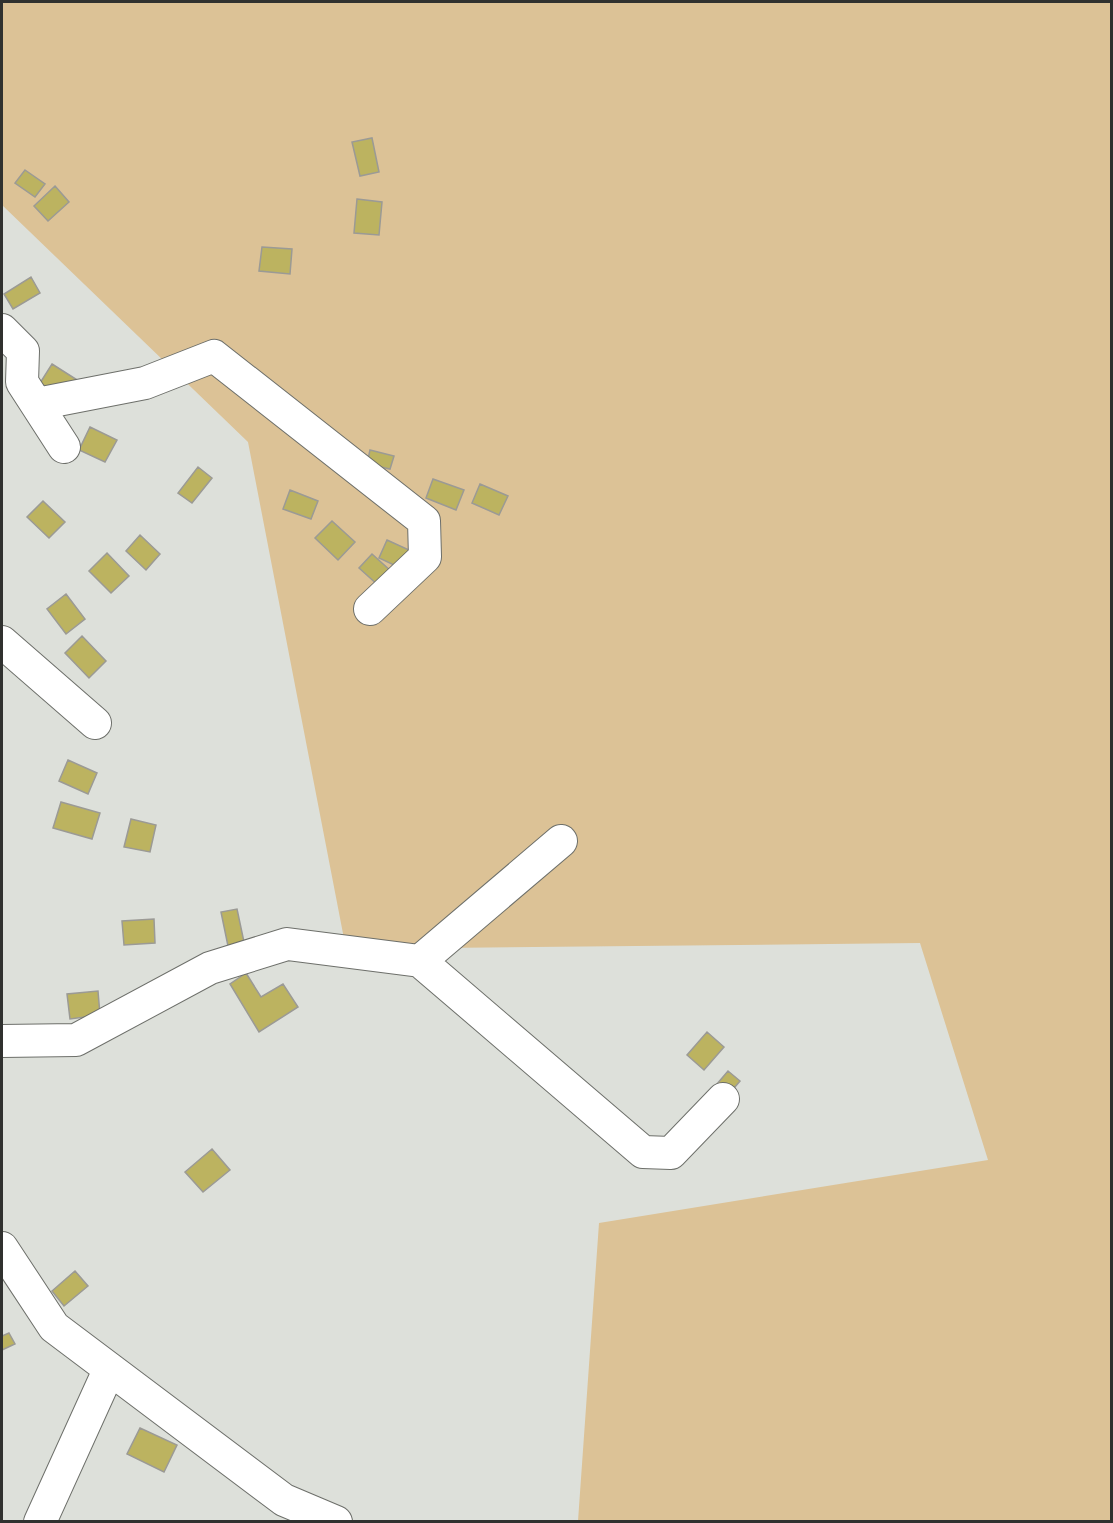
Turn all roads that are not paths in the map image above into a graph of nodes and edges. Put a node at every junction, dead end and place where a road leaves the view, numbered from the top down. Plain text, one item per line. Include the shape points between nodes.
1 (2, 330) edge
2 (37, 404) junction
3 (64, 447) dead end
4 (370, 609) dead end
5 (2, 642) edge
6 (95, 723) dead end
7 (561, 841) dead end
8 (420, 961) junction
9 (2, 1041) edge
10 (723, 1099) dead end
11 (2, 1248) edge
12 (110, 1370) junction
13 (40, 1521) edge
14 (336, 1521) edge

1 - 2 street via 23,351 22,382
2 - 3 street
2 - 4 street via 145,383 214,356 424,521 425,557
5 - 6 street
7 - 8 street
8 - 9 street via 287,944 210,968 76,1040
8 - 10 street via 643,1152 671,1153
11 - 12 street via 54,1327
12 - 13 street
12 - 14 street via 284,1500

